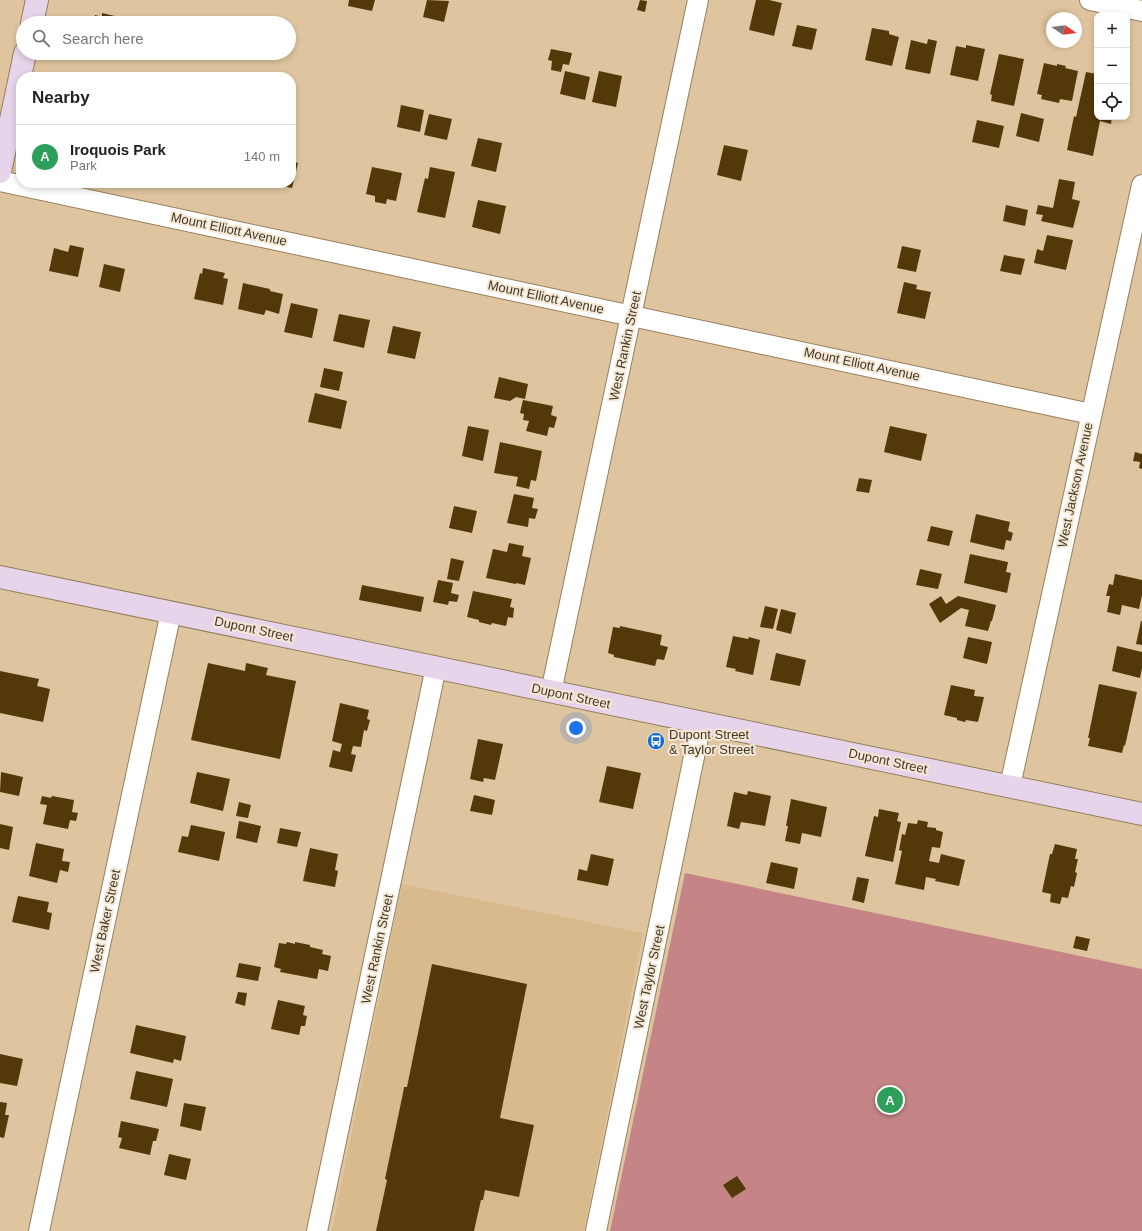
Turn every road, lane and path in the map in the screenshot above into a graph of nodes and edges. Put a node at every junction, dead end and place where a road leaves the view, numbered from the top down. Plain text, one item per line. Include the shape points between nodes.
1 (37, 0) edge
2 (698, 0) edge
3 (1090, 0) edge
4 (1142, 11) edge
5 (34, 16) edge
6 (24, 60) edge
7 (21, 72) edge
8 (16, 96) edge
9 (0, 172) edge
10 (0, 181) edge
11 (16, 184) edge
12 (1142, 185) edge
13 (33, 188) edge
14 (631, 315) junction
15 (1091, 414) junction
16 (0, 577) edge
17 (171, 612) junction
18 (436, 667) junction
19 (551, 692) junction
20 (701, 723) junction
21 (1010, 786) junction
22 (1142, 814) edge
23 (39, 1231) edge
24 (317, 1231) edge
25 (596, 1231) edge

1 - 5 street
2 - 14 street, West Rankin Street
3 - 4 street
6 - 7 street
8 - 9 street
10 - 11 street, Mount Elliott Avenue
12 - 15 street, West Jackson Avenue
13 - 14 street, Mount Elliott Avenue
14 - 15 street, Mount Elliott Avenue
14 - 19 street, West Rankin Street
15 - 21 street, West Jackson Avenue
16 - 17 street, Dupont Street
17 - 18 street, Dupont Street
17 - 23 street, West Baker Street
18 - 19 street, Dupont Street
18 - 24 street, West Rankin Street
19 - 20 street, Dupont Street
20 - 21 street, Dupont Street
20 - 25 street, West Taylor Street
21 - 22 street, Dupont Street

